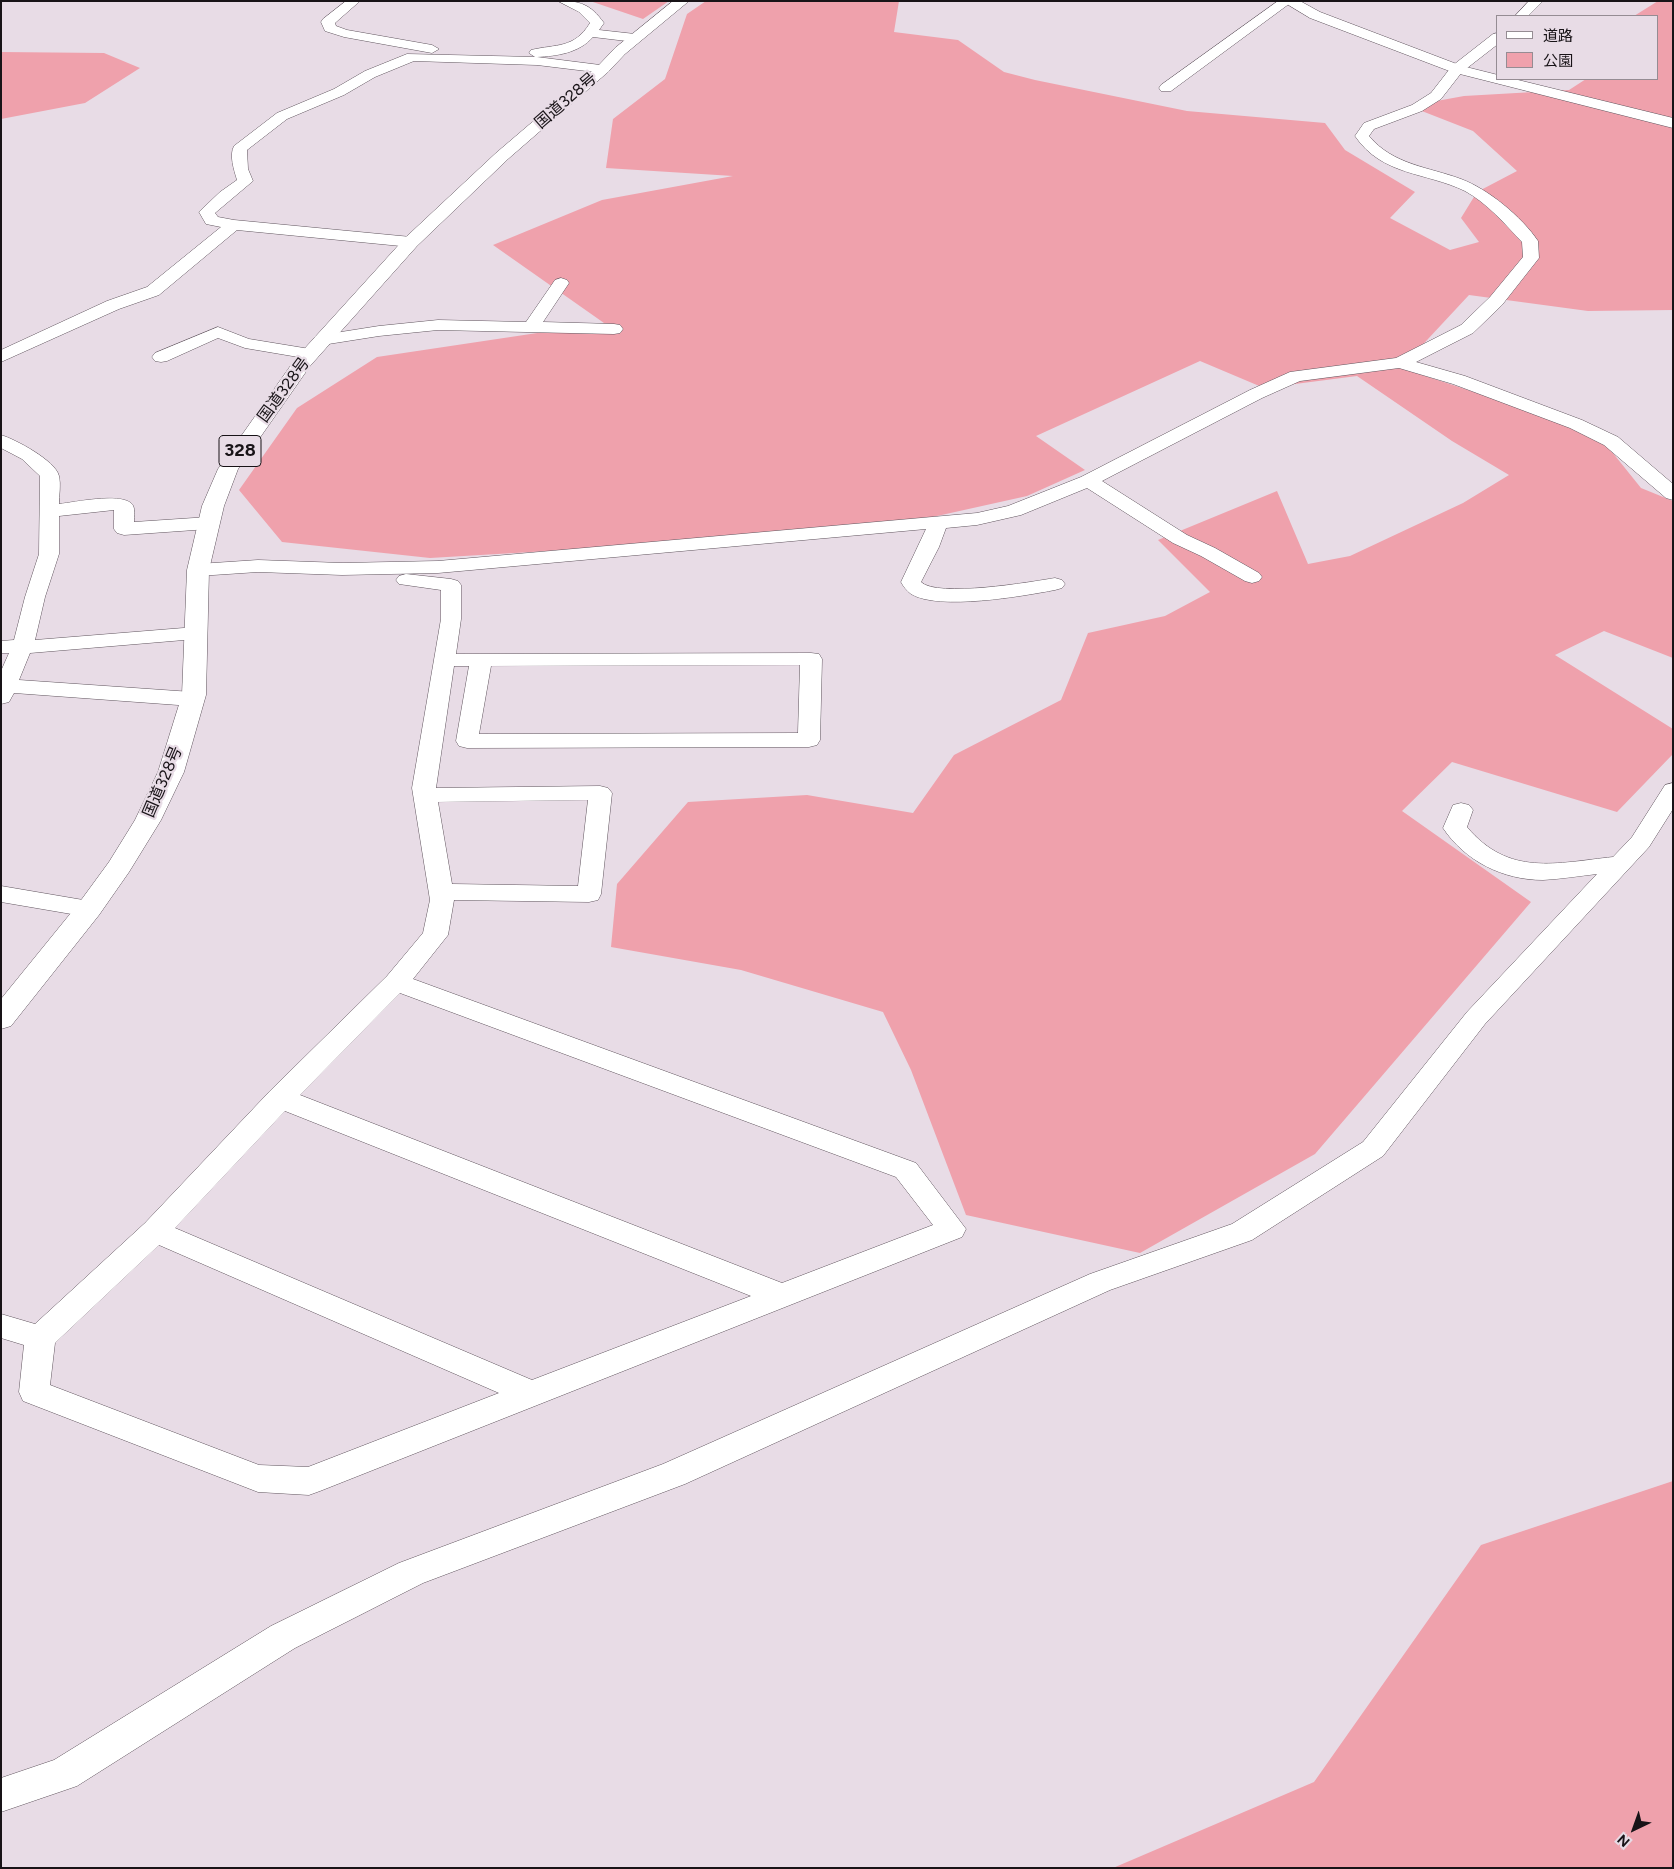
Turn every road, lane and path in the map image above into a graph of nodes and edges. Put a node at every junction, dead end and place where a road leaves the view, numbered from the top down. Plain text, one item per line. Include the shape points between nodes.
1 (354, 1) edge
2 (564, 1) edge
3 (682, 1) edge
4 (1288, 1) edge
5 (1537, 1) edge
6 (1522, 15) edge
7 (592, 33) junction
8 (635, 38) junction
9 (1496, 40) edge
10 (603, 69) junction
11 (1457, 69) junction
12 (1496, 79) edge
13 (1501, 80) edge
14 (1166, 88) dead end
15 (1673, 123) edge
16 (234, 225) junction
17 (411, 242) junction
18 (561, 283) dead end
19 (531, 327) junction
20 (614, 329) dead end
21 (316, 347) junction
22 (1, 357) edge
23 (161, 357) dead end
24 (1400, 363) junction
25 (1, 441) edge
26 (1088, 481) junction
27 (1673, 494) edge
28 (49, 511) junction
29 (209, 523) junction
30 (938, 524) junction
31 (342, 569) junction
32 (198, 570) junction
33 (1252, 577) dead end
34 (1055, 584) dead end
35 (196, 633) junction
36 (23, 645) junction
37 (1, 647) edge
38 (445, 660) junction
39 (481, 660) junction
40 (4, 692) edge
41 (192, 699) junction
42 (1673, 790) edge
43 (426, 795) junction
44 (1461, 810) dead end
45 (1621, 864) junction
46 (441, 892) junction
47 (1, 894) edge
48 (89, 909) junction
49 (396, 982) junction
50 (1, 1020) edge
51 (280, 1098) junction
52 (155, 1231) junction
53 (783, 1296) junction
54 (1, 1326) edge
55 (40, 1338) junction
56 (532, 1394) junction
57 (1, 1795) edge

1 - 7 street via 328,22 330,28 429,49 538,54 573,47
2 - 7 street via 584,9 597,22
3 - 8 main road, 国道328号 / 328
4 - 11 main road via 1315,15
4 - 14 street
5 - 6 street
7 - 8 street
8 - 10 main road, 国道328号 / 328
9 - 11 street
10 - 16 street via 537,61 412,57 400,61 282,116 239,150 246,181 207,212 212,221
10 - 17 main road, 国道328号 / 328 via 502,156
11 - 12 main road
11 - 24 street via 1436,96 1417,108 1369,126 1362,136 1369,148 1394,163 1471,188 1530,241 1531,258 1496,301 1467,329
13 - 15 main road
16 - 17 street
16 - 22 street via 153,291 114,305
17 - 21 main road, 国道328号 / 328
18 - 19 street
19 - 20 street
19 - 21 street via 438,325 379,331
21 - 23 street via 245,343 218,332
21 - 29 main road, 国道328号 / 328 via 228,468
24 - 26 street via 1296,376
24 - 27 street via 1459,380 1594,432 1612,441
25 - 28 street via 29,455 50,475
26 - 30 street via 1014,511
26 - 33 street via 1180,540
28 - 29 street via 115,504 124,508 124,529
28 - 36 street via 49,554
29 - 32 main road, 国道328号 / 328
30 - 31 street via 438,567
30 - 34 street via 911,582 918,590 936,594 1010,592
31 - 32 street via 258,566
31 - 38 street via 379,577 451,585 451,619
32 - 35 main road, 国道328号 / 328
35 - 36 street
35 - 41 main road, 国道328号 / 328
36 - 37 street
36 - 40 street
38 - 39 street
38 - 43 street via 424,788
39 - 39 street via 810,659 808,740 467,741
40 - 41 street
41 - 48 main road, 国道328号 / 328 via 171,772 148,820
42 - 45 street via 1641,842
43 - 46 street
43 - 46 street via 600,793 589,894
44 - 45 street via 1455,828 1470,846 1505,867 1542,872
45 - 57 street via 1476,1018 1373,1149 1242,1232 1100,1282 674,1474 411,1573 283,1637 64,1774
46 - 49 street via 435,935
47 - 48 street
48 - 50 main road, 国道328号 / 328
49 - 51 street
49 - 53 street via 906,1170 952,1229
51 - 52 street
51 - 53 street
52 - 55 street
52 - 56 street
53 - 56 street
54 - 55 street
55 - 56 street via 34,1392 258,1478 308,1481

